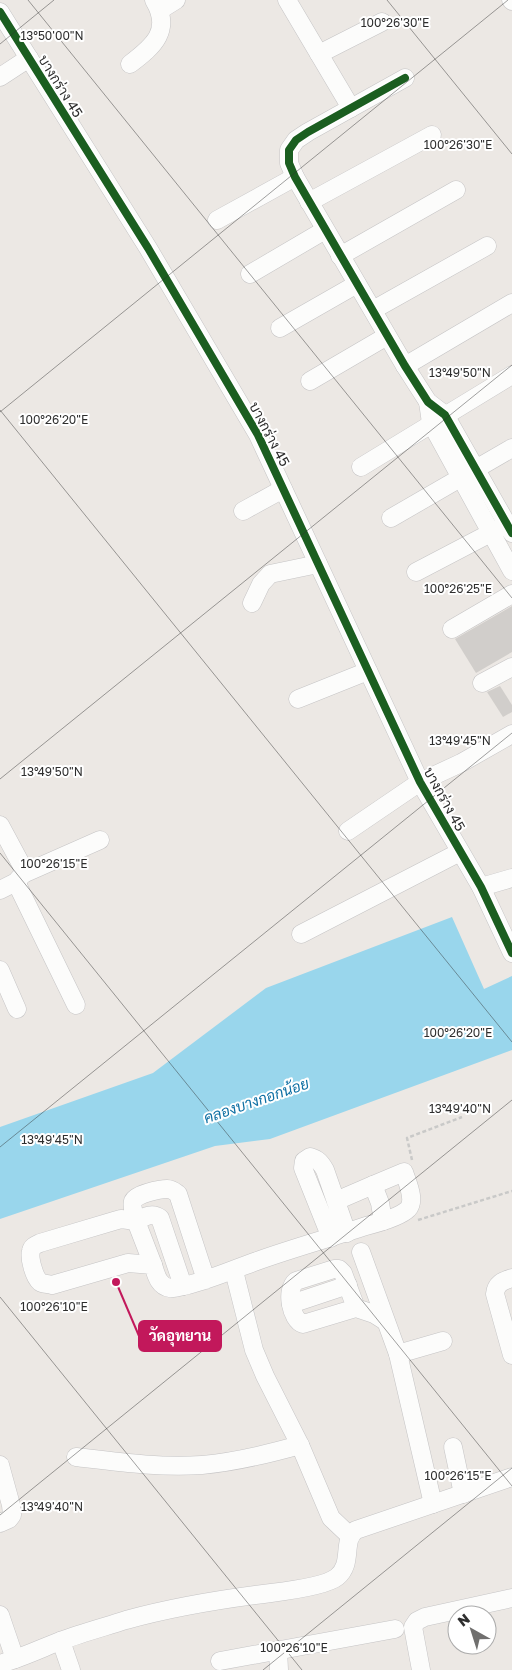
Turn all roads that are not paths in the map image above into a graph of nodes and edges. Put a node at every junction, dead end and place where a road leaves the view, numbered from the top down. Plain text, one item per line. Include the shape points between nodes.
1 (176, 0) edge
2 (287, 0) edge
3 (157, 5) edge
4 (0, 12) edge
5 (382, 22) dead end
6 (319, 54) junction
7 (29, 58) junction
8 (130, 64) dead end
9 (0, 77) edge
10 (405, 78) dead end
11 (352, 108) junction
12 (432, 134) dead end
13 (295, 177) junction
14 (456, 190) dead end
15 (309, 202) junction
16 (217, 220) dead end
17 (325, 230) junction
18 (487, 246) dead end
19 (340, 256) junction
20 (250, 274) dead end
21 (357, 284) junction
22 (512, 303) edge
23 (373, 310) junction
24 (280, 328) dead end
25 (387, 336) junction
26 (405, 366) junction
27 (512, 375) edge
28 (310, 381) dead end
29 (438, 419) junction
30 (512, 448) edge
31 (360, 467) dead end
32 (469, 473) junction
33 (283, 489) junction
34 (243, 511) dead end
35 (391, 518) dead end
36 (510, 526) edge
37 (492, 533) junction
38 (318, 564) junction
39 (512, 571) edge
40 (416, 572) dead end
41 (512, 594) edge
42 (252, 603) dead end
43 (452, 629) dead end
44 (368, 671) junction
45 (510, 671) edge
46 (482, 683) dead end
47 (298, 698) dead end
48 (512, 734) edge
49 (420, 782) junction
50 (0, 825) edge
51 (348, 831) dead end
52 (100, 840) dead end
53 (460, 852) junction
54 (20, 878) junction
55 (512, 878) edge
56 (481, 887) junction
57 (0, 890) edge
58 (301, 934) dead end
59 (512, 952) edge
60 (0, 970) edge
61 (76, 1005) dead end
62 (17, 1009) dead end
63 (374, 1185) junction
64 (336, 1201) junction
65 (136, 1221) junction
66 (383, 1221) junction
67 (339, 1236) junction
68 (361, 1252) dead end
69 (153, 1265) junction
70 (234, 1271) junction
71 (512, 1278) edge
72 (206, 1280) junction
73 (183, 1286) junction
74 (356, 1308) junction
75 (385, 1321) junction
76 (443, 1341) dead end
77 (398, 1354) junction
78 (512, 1356) edge
79 (300, 1445) junction
80 (453, 1447) dead end
81 (76, 1457) dead end
82 (0, 1465) edge
83 (512, 1477) edge
84 (464, 1494) junction
85 (433, 1504) junction
86 (0, 1523) edge
87 (350, 1536) junction
88 (512, 1598) edge
89 (0, 1615) edge
90 (395, 1629) dead end
91 (61, 1641) junction
92 (278, 1650) junction
93 (220, 1660) dead end
94 (7, 1662) edge
95 (67, 1669) edge
96 (279, 1670) edge
97 (421, 1670) edge

1 - 3 street
2 - 6 street
3 - 8 street via 162,21 160,33 146,52
4 - 7 street, บางกร่าง 45
5 - 6 street
6 - 11 street
7 - 9 street
7 - 33 street, บางกร่าง 45 via 148,248 258,435
10 - 11 street
11 - 13 street via 296,140 289,150 289,163
12 - 15 street
13 - 15 street
13 - 16 street
14 - 19 street
15 - 17 street
17 - 19 street
17 - 20 street
18 - 23 street
19 - 21 street
21 - 23 street
21 - 24 street
22 - 26 street
23 - 25 street
25 - 26 street
25 - 28 street
26 - 29 street
27 - 29 street
29 - 31 street
29 - 32 street
30 - 32 street
32 - 35 street
32 - 36 street
32 - 37 street
33 - 34 street
33 - 38 street, บางกร่าง 45
36 - 37 street
37 - 39 street
37 - 40 street
38 - 42 street via 270,574
38 - 44 street, บางกร่าง 45
41 - 43 street
44 - 47 street
44 - 49 street, บางกร่าง 45
45 - 46 street
48 - 49 street via 461,764
49 - 51 street
49 - 53 street, บางกร่าง 45
50 - 54 street via 22,866
52 - 54 street
53 - 56 street, บางกร่าง 45
53 - 58 street
54 - 57 street
54 - 61 street
55 - 56 street
56 - 59 street, บางกร่าง 45
60 - 62 street
63 - 64 street
63 - 66 street
63 - 66 street via 404,1172 412,1198 408,1210
64 - 67 street
64 - 67 street via 321,1162 310,1157 303,1168
65 - 69 street
65 - 69 street via 114,1221 40,1243 30,1252 36,1276 39,1281 52,1285 128,1263
65 - 72 street via 133,1204 137,1197 166,1189 178,1194
65 - 73 street via 151,1215 160,1218
66 - 67 street
67 - 70 street via 258,1260
68 - 75 street
69 - 73 street via 163,1286
70 - 72 street
70 - 79 street via 254,1350
71 - 78 street via 501,1282 495,1288 495,1294
72 - 73 street
74 - 74 street via 302,1324 296,1319 289,1290 296,1281 339,1270
74 - 75 street
75 - 77 street
76 - 77 street
77 - 85 street
79 - 81 street via 252,1458 202,1465 144,1465
79 - 87 street via 331,1518
80 - 84 street
82 - 86 street via 12,1511 9,1519
83 - 84 street
84 - 85 street
85 - 87 street via 362,1527
87 - 91 street via 347,1562 336,1578 324,1583 166,1610
88 - 97 street via 417,1621 413,1627
89 - 94 street
90 - 92 street
91 - 94 street
91 - 95 street
92 - 93 street
92 - 96 street

